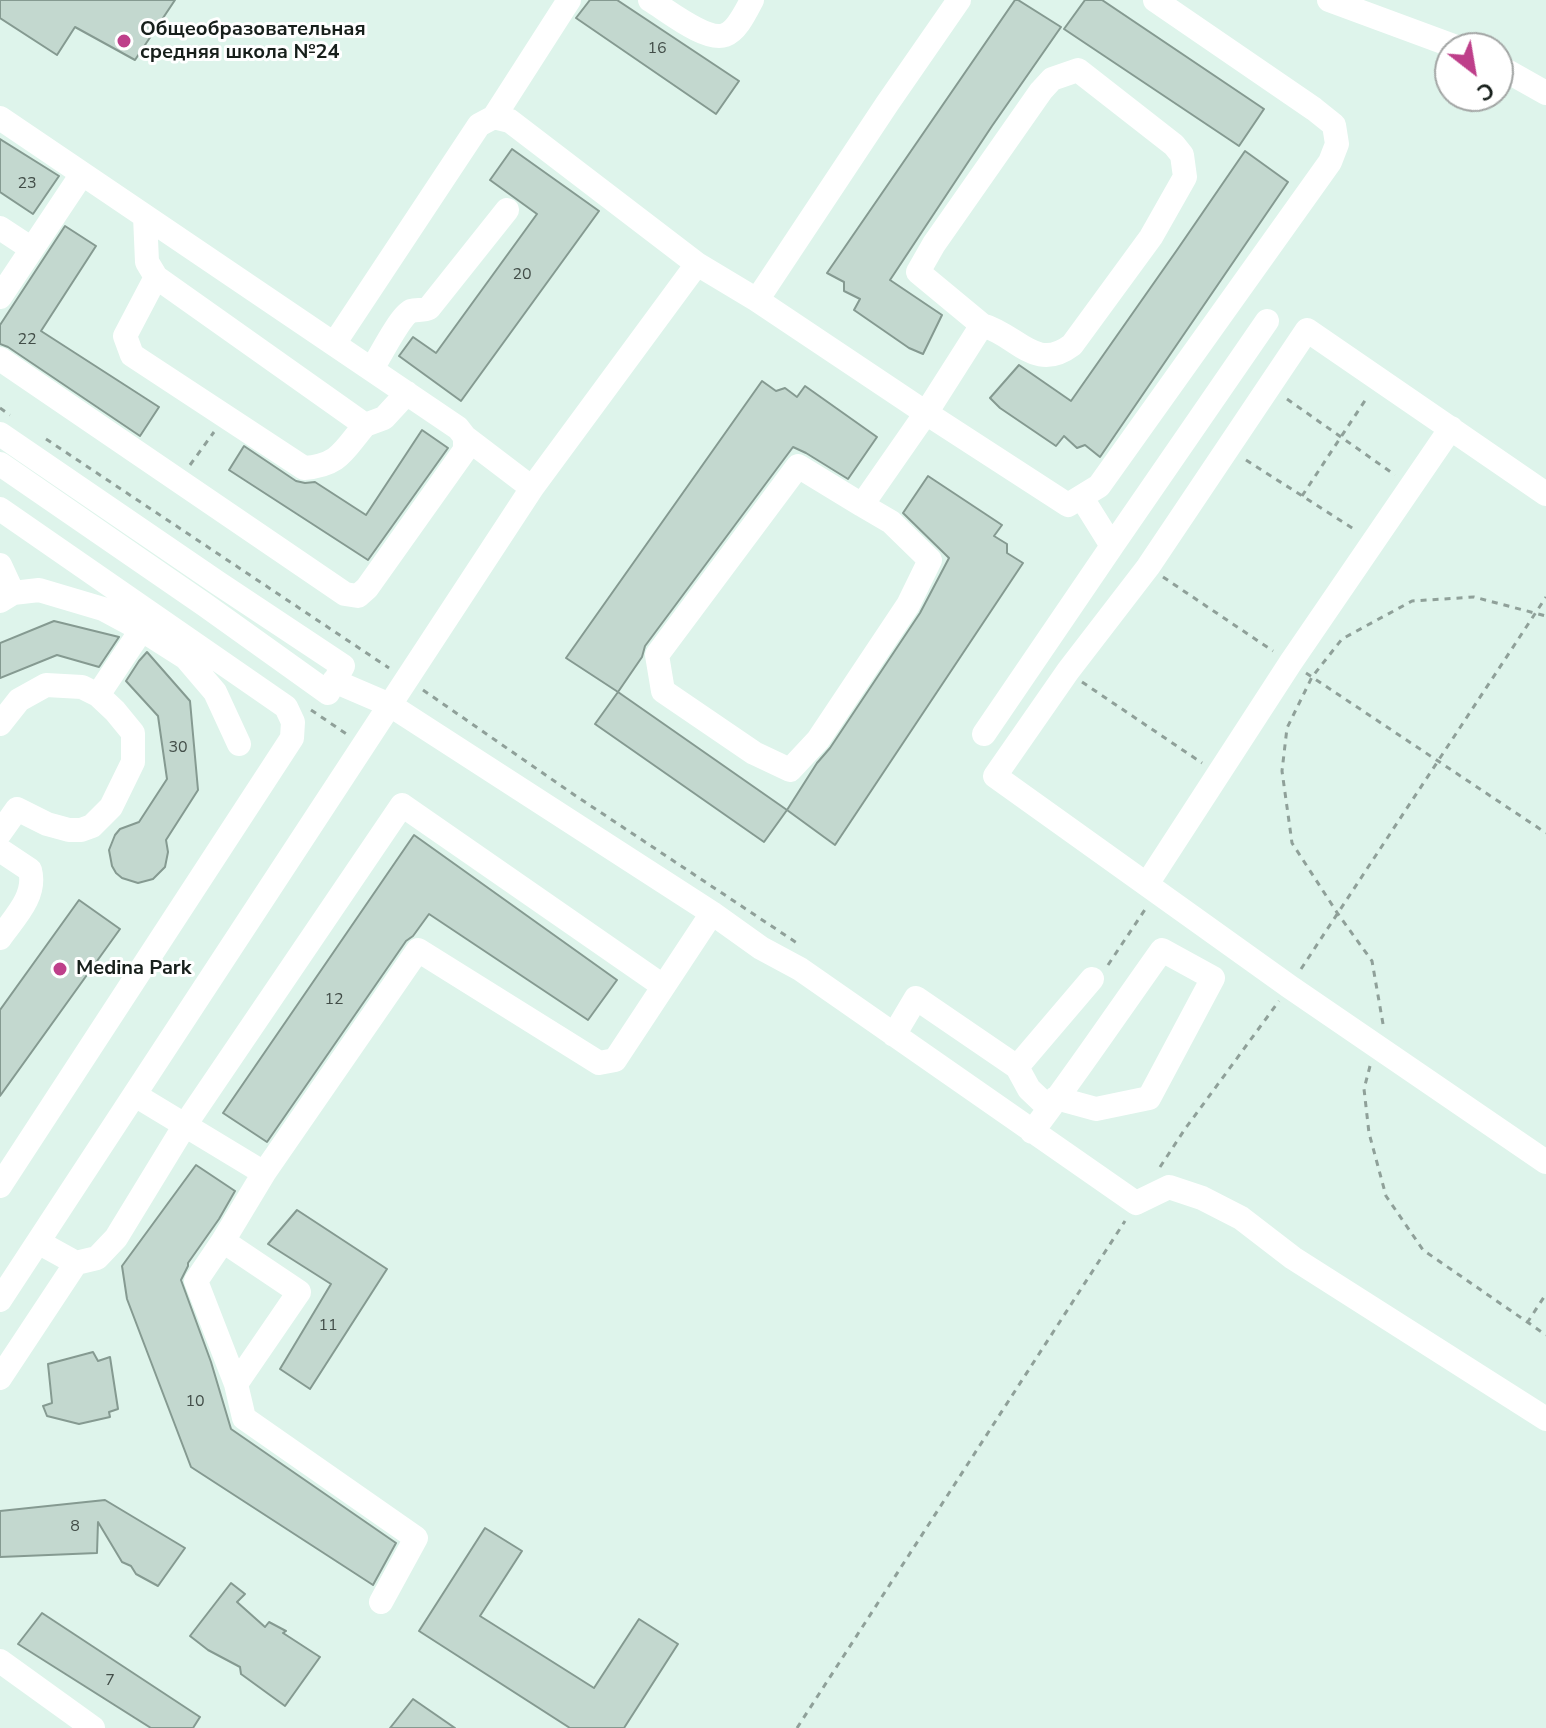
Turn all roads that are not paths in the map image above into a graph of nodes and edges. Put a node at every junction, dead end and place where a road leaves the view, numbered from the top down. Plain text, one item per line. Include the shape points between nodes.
1 (569, 0) edge
2 (650, 0) edge
3 (752, 0) edge
4 (959, 0) edge
5 (1155, 0) edge
6 (1329, 0) edge
7 (1434, 39) edge
8 (1514, 75) edge
9 (1546, 93) edge
10 (494, 117) junction
11 (0, 118) edge
12 (82, 174) junction
13 (507, 210) dead end
14 (145, 216) junction
15 (0, 228) edge
16 (32, 249) junction
17 (697, 264) junction
18 (156, 277) junction
19 (3, 287) edge
20 (757, 300) junction
21 (1267, 321) dead end
22 (982, 325) junction
23 (334, 344) junction
24 (0, 359) edge
25 (372, 369) junction
26 (407, 393) junction
27 (926, 413) junction
28 (365, 425) junction
29 (7, 426) edge
30 (1451, 428) junction
31 (465, 437) junction
32 (0, 464) edge
33 (532, 488) junction
34 (1546, 494) edge
35 (1082, 498) junction
36 (862, 505) junction
37 (0, 509) edge
38 (1112, 546) junction
39 (0, 565) edge
40 (218, 583) junction
41 (6, 597) edge
42 (205, 605) junction
43 (147, 622) junction
44 (184, 636) junction
45 (334, 681) junction
46 (98, 695) junction
47 (390, 705) junction
48 (0, 724) edge
49 (984, 734) dead end
50 (239, 744) dead end
51 (8, 804) edge
52 (0, 833) edge
53 (0, 850) edge
54 (1152, 888) junction
55 (712, 913) junction
56 (0, 938) edge
57 (1092, 979) road end
58 (663, 986) junction
59 (894, 1035) junction
60 (1017, 1067) junction
61 (135, 1095) junction
62 (1053, 1103) junction
63 (185, 1125) junction
64 (1032, 1132) junction
65 (9, 1151) edge
66 (1546, 1162) edge
67 (264, 1173) junction
68 (0, 1186) edge
69 (223, 1241) junction
70 (38, 1242) junction
71 (76, 1263) junction
72 (0, 1300) edge
73 (0, 1378) edge
74 (236, 1384) junction
75 (1546, 1419) edge
76 (381, 1602) dead end
77 (0, 1661) edge
78 (93, 1728) edge

1 - 10 street
2 - 3 street via 708,36 725,35 736,26
4 - 20 street
5 - 35 street via 1314,109 1334,125 1337,144 1330,162 1099,486
6 - 7 street
8 - 9 street
10 - 17 street via 510,121
10 - 23 street via 479,125
11 - 12 street
12 - 14 street
12 - 16 street
13 - 25 street via 429,308 412,310 402,318
14 - 18 street via 147,262
14 - 23 street
15 - 16 street
16 - 19 street
17 - 20 street
17 - 33 street
18 - 28 street
18 - 28 street via 125,336 132,355 304,468 335,461
20 - 27 street
21 - 38 street
22 - 22 street via 1038,356 1060,355 1151,237 1185,177 1182,155 1174,145 1078,70 1052,79 1041,91 918,272
22 - 27 street
23 - 25 street
24 - 31 street via 345,594 358,596 367,588 465,450
25 - 26 street
26 - 28 street via 384,418
26 - 31 street
27 - 35 street via 1068,505
27 - 36 street
29 - 40 street
30 - 34 street
30 - 54 street via 1218,774
30 - 54 street via 1307,330 1148,567 995,776
31 - 33 street
32 - 42 street
33 - 47 street
35 - 38 street
36 - 36 street via 798,466 657,655 663,691 754,753 790,770 818,740 908,605 930,560 891,522
37 - 43 street
38 - 49 street
39 - 41 street
40 - 42 street
40 - 45 street via 343,666
41 - 43 street via 39,590
42 - 44 street
42 - 45 street via 328,693
43 - 44 street
43 - 46 street
43 - 50 street via 215,692
44 - 65 street via 286,707 293,722 292,738
45 - 47 street
46 - 48 street via 82,687 46,685 19,700
46 - 51 street via 133,733 133,762 111,807 92,826 69,830
47 - 55 street
47 - 61 street
51 - 52 street
53 - 56 street via 30,870 32,880 31,892
54 - 66 street
55 - 58 street
55 - 59 street
57 - 60 street
58 - 63 street via 402,805
58 - 67 street via 615,1060 599,1063 418,950
59 - 60 street via 916,998
59 - 64 street
60 - 62 street via 1029,1089
61 - 63 street
61 - 70 street
62 - 62 street via 1162,950 1213,978 1149,1098 1096,1109
62 - 64 street
63 - 67 street
63 - 71 street via 116,1238 97,1258
64 - 75 street via 1136,1203 1169,1187 1241,1218 1293,1258
65 - 68 street
67 - 69 street
69 - 74 street via 196,1281
69 - 74 street via 299,1292
70 - 71 street
70 - 72 street
71 - 73 street
74 - 76 street via 244,1418 416,1538
77 - 78 street

